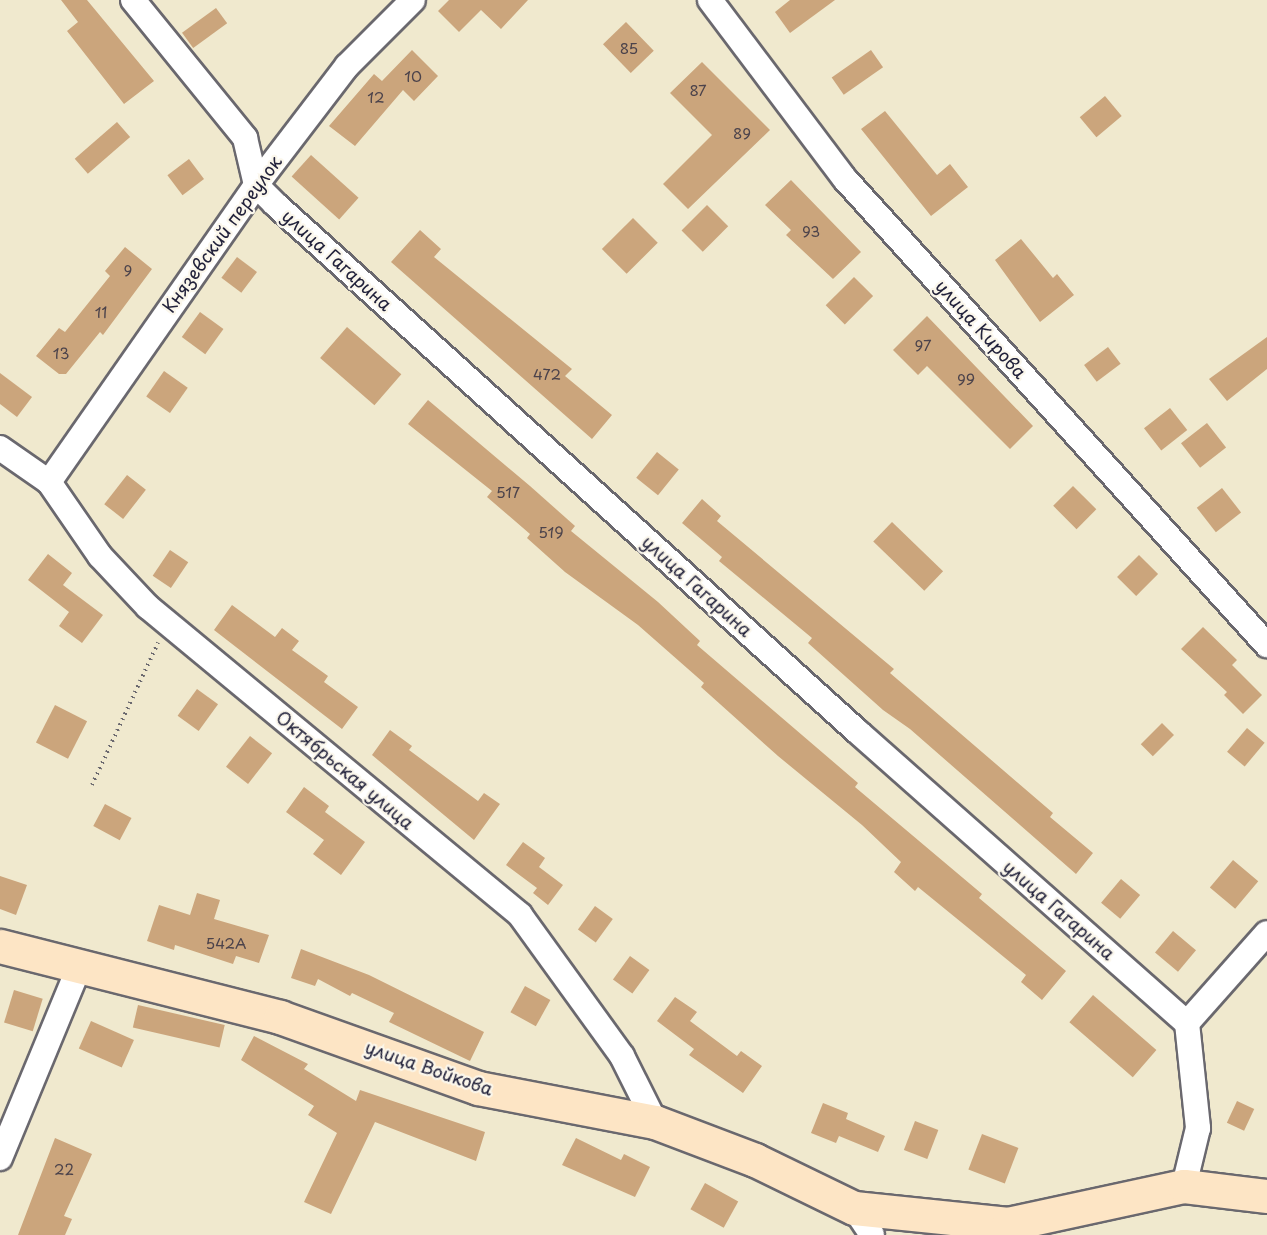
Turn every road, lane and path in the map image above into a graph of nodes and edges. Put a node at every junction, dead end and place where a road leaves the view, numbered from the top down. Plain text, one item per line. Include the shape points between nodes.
1 (133, 0) edge
2 (413, 0) edge
3 (710, 0) edge
4 (256, 185) junction
5 (0, 448) edge
6 (49, 482) junction
7 (168, 624) junction
8 (1267, 645) edge
9 (92, 785) dead end
10 (1267, 933) edge
11 (0, 946) edge
12 (79, 967) junction
13 (1187, 1023) junction
14 (655, 1122) junction
15 (0, 1158) edge
16 (1184, 1186) junction
17 (1267, 1196) edge
18 (863, 1222) edge

1 - 4 street via 245,138
2 - 4 street, Князевский переулок via 346,66
3 - 8 street, улица Кирова via 845,179
4 - 6 street, Князевский переулок
4 - 13 street, улица Гагарина via 850,725
5 - 6 street, Октябрьская улица
6 - 7 street, Октябрьская улица via 100,556
7 - 9 path
7 - 14 street, Октябрьская улица via 520,915 622,1056
10 - 13 street
11 - 12 street, улица Войкова
12 - 14 street, улица Войкова via 280,1017 478,1088
12 - 15 street
13 - 16 street via 1198,1128
14 - 18 street, улица Войкова via 755,1160
16 - 17 street
16 - 18 street via 1008,1224

